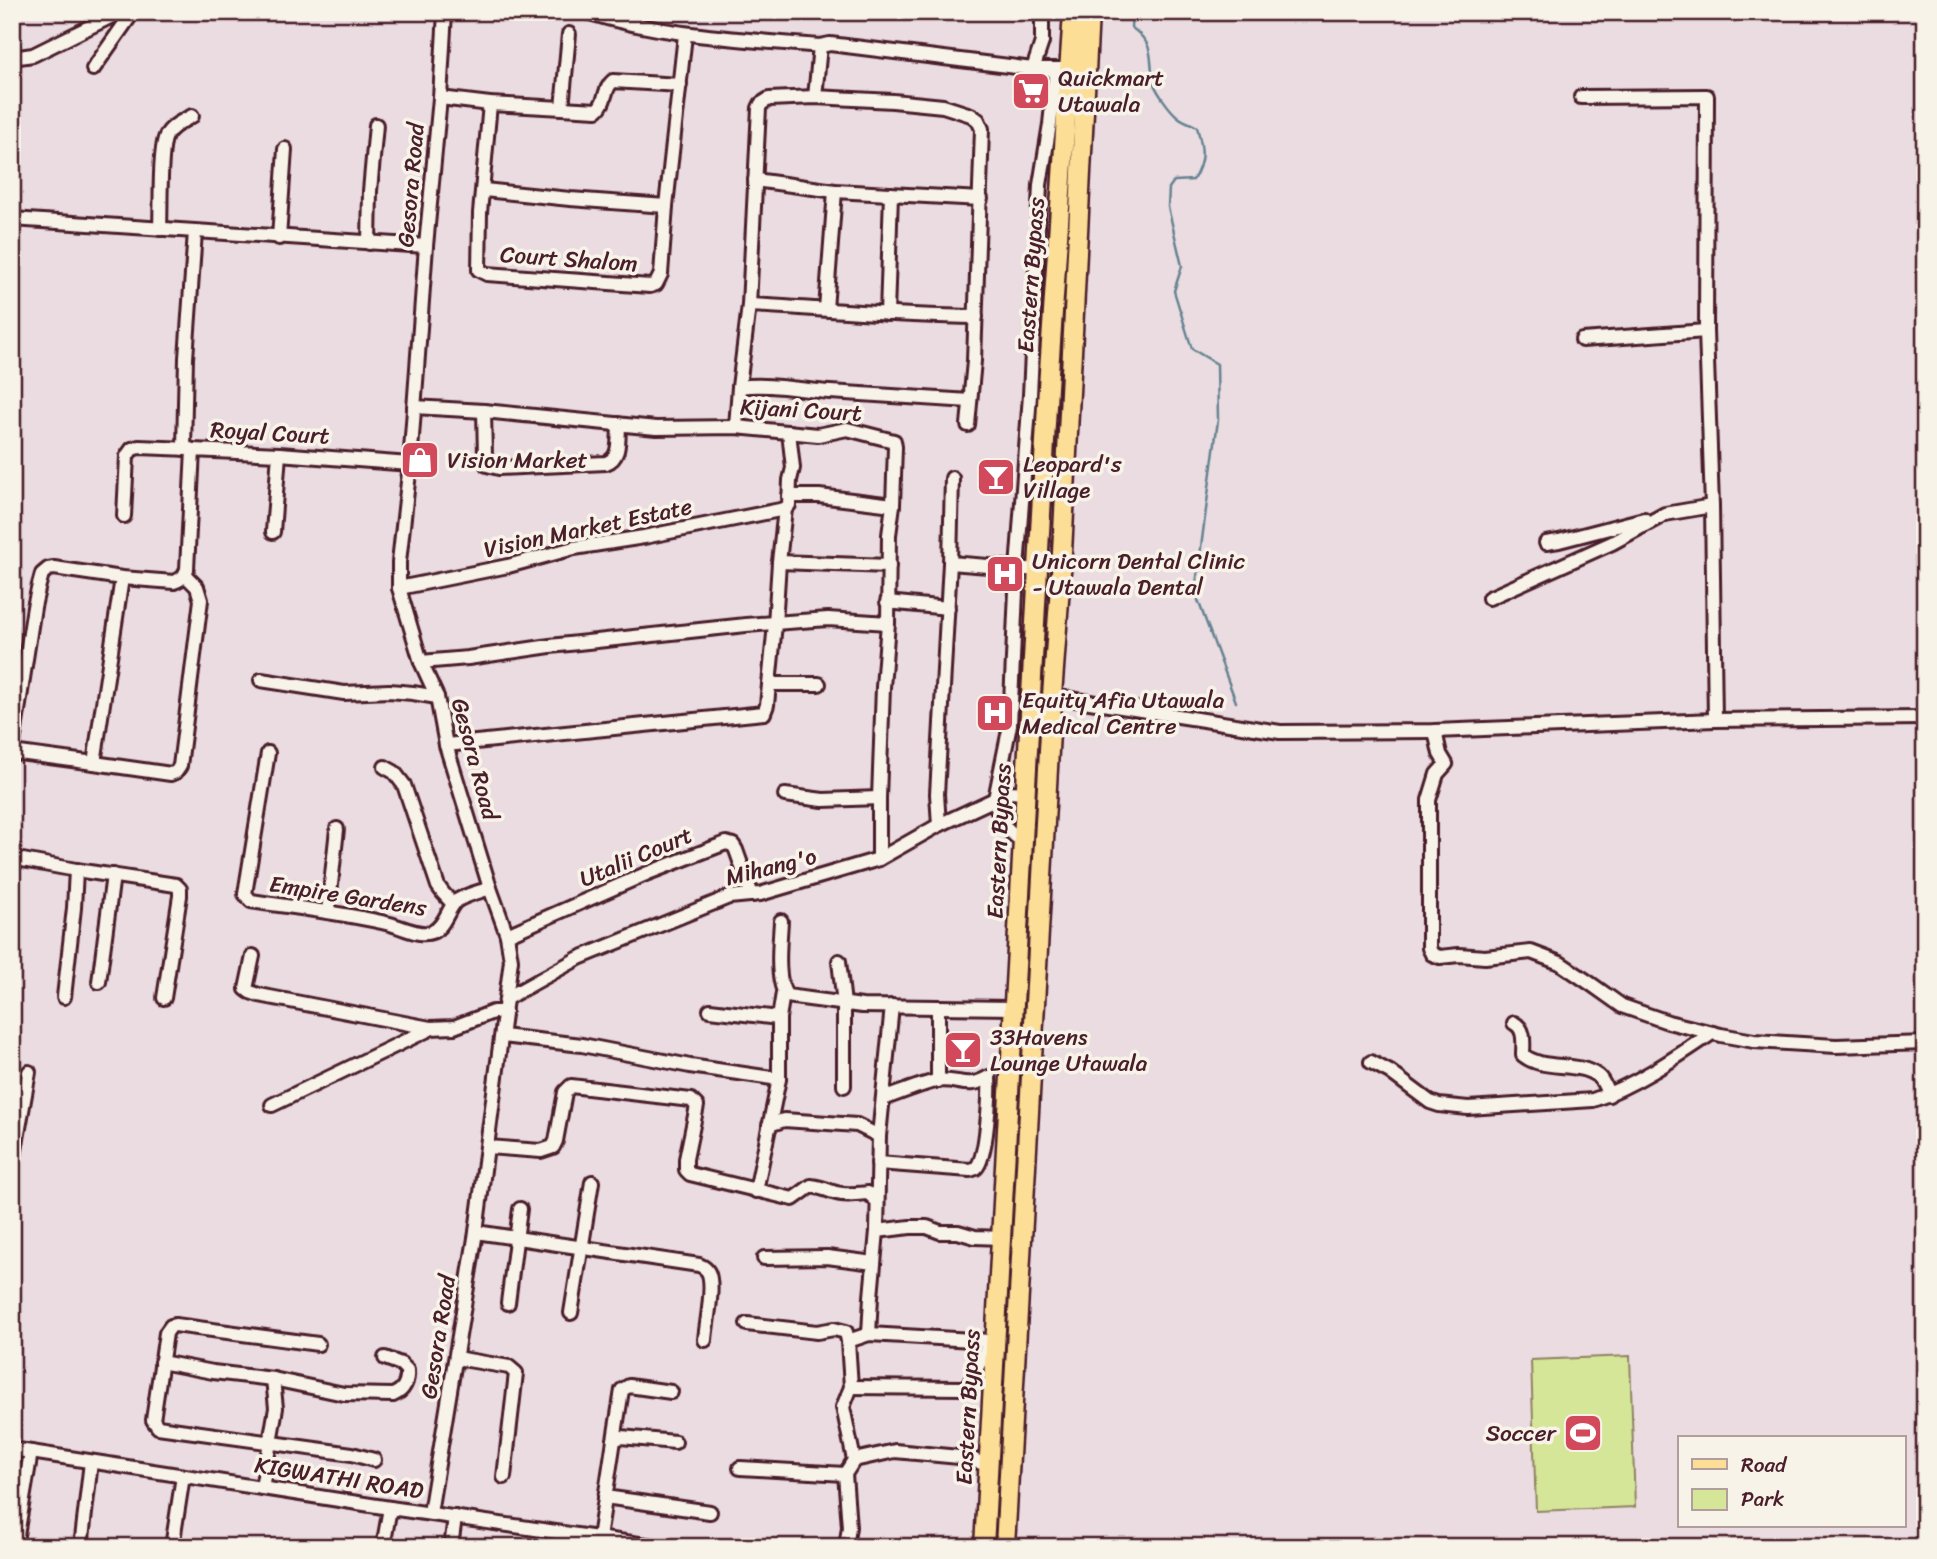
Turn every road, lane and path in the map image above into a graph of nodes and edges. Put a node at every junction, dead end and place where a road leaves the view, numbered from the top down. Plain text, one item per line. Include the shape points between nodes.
1 (120, 12) edge
2 (133, 12) edge
3 (445, 12) edge
4 (586, 12) edge
5 (1042, 12) edge
6 (1073, 12) edge
7 (1089, 12) edge
8 (569, 34) dead end
9 (685, 35) junction
10 (820, 46) junction
11 (12, 58) edge
12 (93, 69) dead end
13 (1033, 69) junction
14 (1062, 69) junction
15 (680, 85) junction
16 (815, 97) junction
17 (1581, 97) dead end
18 (440, 98) junction
19 (490, 104) junction
20 (562, 108) junction
21 (192, 116) dead end
22 (376, 125) dead end
23 (285, 149) dead end
24 (755, 180) junction
25 (484, 190) junction
26 (835, 191) junction
27 (891, 194) junction
28 (981, 199) junction
29 (666, 206) junction
30 (12, 219) edge
31 (160, 229) junction
32 (195, 232) junction
33 (279, 238) junction
34 (1037, 239) junction
35 (1058, 239) junction
36 (369, 243) junction
37 (426, 247) junction
38 (749, 305) junction
39 (827, 309) junction
40 (887, 314) junction
41 (976, 317) junction
42 (1706, 331) junction
43 (1582, 340) dead end
44 (739, 387) junction
45 (1048, 387) junction
46 (1070, 388) junction
47 (970, 401) junction
48 (414, 407) junction
49 (484, 411) junction
50 (619, 424) junction
51 (968, 425) dead end
52 (736, 427) junction
53 (789, 432) junction
54 (189, 449) junction
55 (1026, 452) junction
56 (1045, 452) junction
57 (279, 454) junction
58 (410, 464) junction
59 (952, 478) dead end
60 (787, 503) junction
61 (893, 505) junction
62 (1712, 506) junction
63 (1665, 514) junction
64 (124, 516) dead end
65 (273, 532) dead end
66 (1546, 542) dead end
67 (779, 562) junction
68 (950, 563) junction
69 (889, 566) junction
70 (1017, 569) junction
71 (1039, 570) junction
72 (185, 575) junction
73 (122, 578) junction
74 (399, 588) junction
75 (1489, 598) dead end
76 (887, 601) junction
77 (948, 608) junction
78 (888, 623) junction
79 (775, 624) junction
80 (421, 662) junction
81 (261, 680) dead end
82 (769, 684) junction
83 (819, 684) dead end
84 (1052, 696) junction
85 (437, 697) junction
86 (1925, 718) edge
87 (1715, 720) junction
88 (1010, 725) junction
89 (1031, 726) junction
90 (1435, 731) junction
91 (446, 745) junction
92 (12, 751) edge
93 (268, 753) dead end
94 (94, 763) junction
95 (385, 767) dead end
96 (1027, 794) junction
97 (785, 795) dead end
98 (879, 798) junction
99 (995, 799) junction
100 (939, 825) junction
101 (337, 829) dead end
102 (1024, 843) junction
103 (12, 858) edge
104 (879, 859) junction
105 (76, 870) junction
106 (113, 875) junction
107 (490, 888) junction
108 (752, 895) junction
109 (453, 904) junction
110 (328, 912) junction
111 (781, 921) dead end
112 (507, 935) junction
113 (253, 956) dead end
114 (839, 961) dead end
115 (99, 982) dead end
116 (783, 993) junction
117 (64, 997) dead end
118 (164, 998) dead end
119 (507, 998) junction
120 (844, 1004) junction
121 (892, 1006) junction
122 (938, 1007) junction
123 (1014, 1008) junction
124 (710, 1010) dead end
125 (505, 1012) junction
126 (779, 1018) junction
127 (1514, 1023) dead end
128 (430, 1028) junction
129 (1712, 1033) junction
130 (502, 1036) junction
131 (1925, 1043) edge
132 (1371, 1062) dead end
133 (29, 1072) dead end
134 (779, 1079) junction
135 (938, 1081) junction
136 (844, 1086) dead end
137 (1609, 1095) junction
138 (883, 1099) junction
139 (272, 1105) dead end
140 (769, 1125) junction
141 (879, 1136) junction
142 (488, 1147) junction
143 (878, 1163) junction
144 (12, 1167) edge
145 (991, 1169) junction
146 (592, 1182) dead end
147 (756, 1191) junction
148 (877, 1201) junction
149 (520, 1209) dead end
150 (877, 1231) junction
151 (477, 1232) junction
152 (515, 1238) junction
153 (1002, 1238) junction
154 (583, 1248) junction
155 (764, 1258) dead end
156 (874, 1263) junction
157 (508, 1303) dead end
158 (571, 1313) dead end
159 (747, 1324) dead end
160 (869, 1334) junction
161 (705, 1340) dead end
162 (848, 1341) junction
163 (318, 1344) dead end
164 (993, 1345) junction
165 (456, 1357) junction
166 (385, 1358) dead end
167 (161, 1362) junction
168 (273, 1380) junction
169 (851, 1387) junction
170 (671, 1392) dead end
171 (614, 1440) junction
172 (675, 1442) dead end
173 (271, 1443) junction
174 (12, 1449) edge
175 (31, 1452) junction
176 (374, 1460) dead end
177 (854, 1460) junction
178 (91, 1462) junction
179 (990, 1467) junction
180 (740, 1468) dead end
181 (845, 1474) junction
182 (183, 1476) junction
183 (504, 1477) dead end
184 (262, 1488) junction
185 (18, 1493) edge
186 (605, 1497) junction
187 (390, 1508) junction
188 (710, 1512) dead end
189 (430, 1513) junction
190 (455, 1517) junction
191 (598, 1538) junction
192 (580, 1541) edge
193 (15, 1547) edge
194 (81, 1547) edge
195 (172, 1547) edge
196 (383, 1547) edge
197 (451, 1547) edge
198 (660, 1547) edge
199 (846, 1547) edge
200 (985, 1547) edge
201 (1005, 1547) edge

1 - 11 street via 33,55
2 - 12 street
3 - 18 street, Gesora Road
4 - 9 street
5 - 13 street via 1042,42
6 - 14 main road, Eastern Bypass
7 - 46 main road, Eastern Bypass
8 - 20 street
9 - 10 street
9 - 15 street, Court Shalom
10 - 13 street
10 - 16 street
13 - 14 street
14 - 34 street via 1040,185
14 - 35 main road, Eastern Bypass
15 - 20 street via 613,81 597,110
15 - 29 street, Court Shalom
16 - 24 street via 769,99 761,104
16 - 28 street via 943,106 975,117 982,129
17 - 42 street via 1707,96
18 - 19 street
18 - 37 street, Gesora Road
19 - 20 street
19 - 25 street, Court Shalom
21 - 31 street via 167,135 163,148
22 - 36 street
23 - 33 street
24 - 26 street
24 - 38 street
25 - 29 street
25 - 29 street, Court Shalom via 478,267 487,274 656,284 661,274
26 - 27 street
26 - 39 street
27 - 28 street
27 - 40 street
28 - 41 street
30 - 31 street
31 - 32 street
32 - 33 street
32 - 54 street via 186,358
33 - 36 street
34 - 35 street
34 - 55 street
35 - 45 main road, Eastern Bypass
36 - 37 street
37 - 48 street, Gesora Road
38 - 39 street
38 - 44 street
39 - 40 street
40 - 41 street
41 - 47 street
42 - 43 street
42 - 62 street
44 - 47 street
44 - 52 street
45 - 46 main road
45 - 56 main road, Eastern Bypass
46 - 84 main road, Eastern Bypass
47 - 51 street
48 - 49 street, Kijani Court
48 - 58 street, Gesora Road
49 - 50 street, Kijani Court
49 - 50 street via 486,465 499,468 606,463 616,457
50 - 52 street, Kijani Court
52 - 53 street, Kijani Court
53 - 60 street via 793,468
53 - 61 street, Kijani Court via 818,435 847,429 894,441
54 - 57 street, Royal Court
54 - 64 street via 132,449 127,456
54 - 72 street, Royal Court via 190,533
55 - 56 street
55 - 70 street
56 - 71 main road, Eastern Bypass
57 - 58 street, Royal Court
57 - 65 street
58 - 74 street, Gesora Road
59 - 68 street
60 - 61 street, Vision Market Estate via 820,496
60 - 67 street
60 - 74 street, Vision Market Estate
61 - 69 street, Kijani Court
62 - 63 street
62 - 87 street
63 - 66 street
63 - 75 street
67 - 69 street
67 - 79 street
68 - 70 street
68 - 77 street
69 - 76 street, Kijani Court
70 - 71 street
70 - 88 street
71 - 89 main road, Eastern Bypass
72 - 73 street via 174,582
72 - 94 street via 197,587 201,600 180,766 171,774
73 - 92 street via 54,568 42,574
73 - 94 street
74 - 80 street, Gesora Road
76 - 77 street
76 - 78 street, Kijani Court
77 - 100 street
78 - 79 street via 828,619
78 - 98 street, Kijani Court
79 - 80 street
79 - 82 street
80 - 85 street, Gesora Road
81 - 85 street via 344,693 413,692
82 - 83 street
82 - 91 street via 762,714
84 - 90 street via 1280,732
84 - 201 main road, Eastern Bypass
85 - 91 street, Gesora Road
86 - 87 street
87 - 90 street
88 - 89 street
88 - 99 street
89 - 96 main road, Eastern Bypass
90 - 129 street via 1446,764 1437,774 1429,800 1432,954 1485,957 1531,952 1560,963 1622,1006
91 - 107 street, Gesora Road
92 - 94 street
93 - 110 street, Empire Gardens via 246,897
95 - 109 street via 404,785 438,886
96 - 99 street, Mihang'o via 1003,793
96 - 102 main road, Eastern Bypass
97 - 98 street via 823,800
98 - 104 street, Kijani Court
99 - 100 street, Mihang'o
99 - 102 street via 998,818
100 - 104 street, Mihang'o
101 - 110 street
102 - 123 main road, Eastern Bypass
103 - 105 street
104 - 108 street, Mihang'o
105 - 106 street
105 - 117 street
106 - 115 street
106 - 118 street via 170,883 180,889
107 - 109 street, Empire Gardens
107 - 112 street, Gesora Road
108 - 112 street, Utalii Court via 736,850 726,843
108 - 119 street, Mihang'o via 729,897 579,958
109 - 110 street, Empire Gardens via 439,927 429,933
111 - 116 street
112 - 119 street, Gesora Road via 511,960
113 - 128 street via 250,992
114 - 120 street
116 - 120 street
116 - 126 street
119 - 125 street, Gesora Road
120 - 121 street
120 - 136 street
121 - 122 street
121 - 138 street
122 - 123 street
122 - 135 street
123 - 145 main road, Eastern Bypass
124 - 126 street
125 - 128 street via 454,1027
125 - 130 street, Gesora Road
126 - 134 street
127 - 137 street via 1523,1034 1523,1055 1529,1060 1577,1067 1598,1076
128 - 139 street
129 - 131 street via 1754,1041 1836,1046
129 - 137 street
130 - 134 street
130 - 142 street, Gesora Road
132 - 137 street via 1439,1105 1468,1108 1593,1100
133 - 144 street
134 - 140 street
135 - 138 street
135 - 145 street via 971,1085 989,1077 982,1158
138 - 141 street
140 - 141 street via 784,1120 856,1125
140 - 147 street
141 - 143 street
142 - 147 street via 541,1151 553,1147 565,1093 571,1086 691,1100 696,1106 686,1170
142 - 151 street, Gesora Road
143 - 145 street
143 - 148 street
145 - 153 main road, Eastern Bypass
146 - 154 street
147 - 148 street via 793,1199 811,1186 868,1193
148 - 150 street
149 - 152 street
150 - 153 street via 928,1227
150 - 156 street
151 - 152 street
151 - 165 street, Gesora Road
152 - 154 street
152 - 157 street
153 - 164 main road, Eastern Bypass
154 - 158 street
154 - 161 street via 706,1269 710,1289
155 - 156 street via 827,1257
156 - 160 street
159 - 162 street via 817,1332 834,1329 846,1332
160 - 162 street
160 - 164 street
162 - 169 street
163 - 167 street via 175,1325 166,1333
164 - 169 street via 965,1388
164 - 179 main road, Eastern Bypass
165 - 183 street via 509,1367 516,1373
165 - 189 street, Gesora Road
166 - 168 street via 407,1370 404,1387 393,1395 344,1394
167 - 168 street
167 - 173 street via 153,1416 158,1427
168 - 173 street via 276,1408
169 - 177 street via 843,1407
170 - 171 street via 629,1385 622,1390
171 - 172 street
171 - 186 street
173 - 176 street
173 - 184 street
174 - 175 street, KIGWATHI ROAD
175 - 178 street, KIGWATHI ROAD
175 - 185 street
177 - 179 street via 895,1451 970,1458
177 - 181 street
178 - 182 street, KIGWATHI ROAD
178 - 194 street
179 - 200 main road, Eastern Bypass
180 - 181 street
181 - 199 street
182 - 184 street, KIGWATHI ROAD
182 - 195 street
184 - 187 street, KIGWATHI ROAD
185 - 193 street
186 - 188 street
186 - 191 street
187 - 189 street, KIGWATHI ROAD
187 - 196 street
189 - 190 street, KIGWATHI ROAD
190 - 192 street, KIGWATHI ROAD
190 - 197 street
191 - 192 street, KIGWATHI ROAD
191 - 198 street, KIGWATHI ROAD

